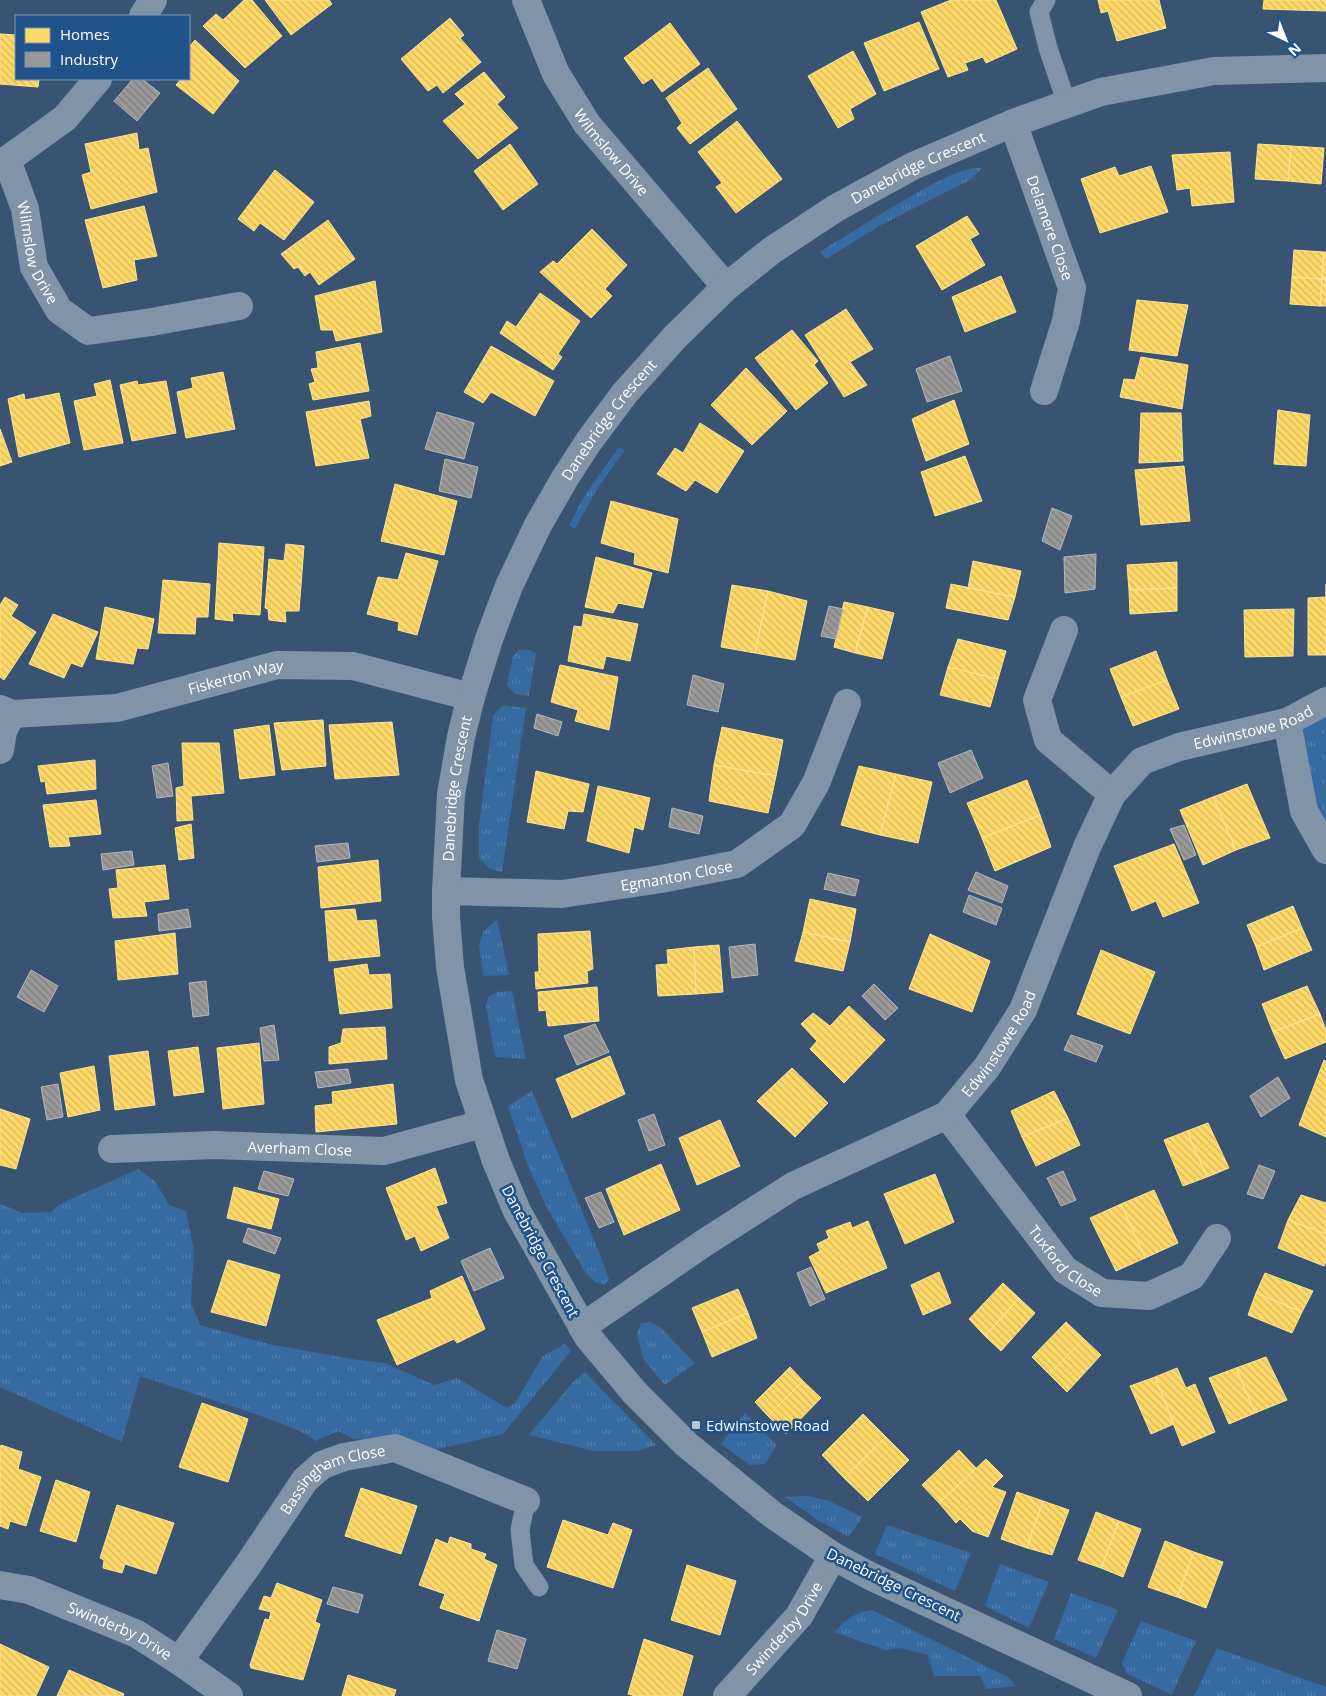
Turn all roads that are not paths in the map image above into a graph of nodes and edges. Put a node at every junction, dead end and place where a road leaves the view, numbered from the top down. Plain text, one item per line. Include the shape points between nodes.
1 (153, 0) edge
2 (526, 0) edge
3 (1046, 0) edge
4 (143, 15) edge
5 (1326, 68) edge
6 (97, 80) edge
7 (1067, 104) junction
8 (1013, 123) junction
9 (726, 287) junction
10 (238, 306) dead end
11 (1044, 391) dead end
12 (1064, 630) dead end
13 (471, 697) junction
14 (1326, 701) edge
15 (847, 703) dead end
16 (6, 712) edge
17 (1287, 722) junction
18 (0, 750) edge
19 (1112, 794) junction
20 (1326, 850) edge
21 (446, 891) junction
22 (947, 1115) junction
23 (482, 1124) junction
24 (112, 1149) dead end
25 (1217, 1238) dead end
26 (582, 1327) junction
27 (526, 1501) joint
28 (833, 1556) junction
29 (0, 1585) edge
30 (539, 1588) dead end
31 (179, 1661) junction
32 (229, 1696) edge
33 (727, 1696) edge
34 (1128, 1696) edge

1 - 4 street
2 - 9 street, Wilmslow Drive via 556,74 588,124
3 - 7 lane via 1039,12
5 - 7 street, Danebridge Crescent via 1214,71 1101,92
6 - 10 street, Wilmslow Drive via 65,118 7,160 25,208 34,267 59,310 88,332
7 - 8 street, Danebridge Crescent
8 - 9 street, Danebridge Crescent via 913,166 836,208
8 - 11 street, Delamere Close via 1072,288 1066,321
9 - 13 street, Danebridge Crescent via 625,393 589,441 538,525 509,586
12 - 19 street via 1036,700 1048,740
13 - 16 street, Fiskerton Way via 353,666 277,665 117,708
13 - 21 street, Danebridge Crescent via 451,794
14 - 17 street, Edwinstowe Road
15 - 21 street, Egmanton Close via 816,784 792,825 737,864 562,894
16 - 18 street
17 - 19 street, Edwinstowe Road via 1179,747 1142,761
17 - 20 street via 1304,811
19 - 22 street, Edwinstowe Road via 1087,847 1023,1010 987,1067
21 - 23 street, Danebridge Crescent via 450,967 460,1033
22 - 25 street, Tuxford Close via 1065,1270 1102,1293 1149,1296 1192,1276
22 - 26 street, Edwinstowe Road via 793,1186
23 - 24 street, Averham Close via 384,1151 215,1145
23 - 26 street, Danebridge Crescent via 517,1211
26 - 28 street, Danebridge Crescent via 635,1393 686,1444 773,1515
27 - 30 lane, Bassingham Close via 520,1530 524,1566
27 - 31 street, Bassingham Close via 396,1448 344,1457 322,1465 305,1480
28 - 33 street, Swinderby Drive via 798,1616
28 - 34 street, Danebridge Crescent
29 - 31 street, Swinderby Drive via 29,1590 137,1634
31 - 32 street, Swinderby Drive

